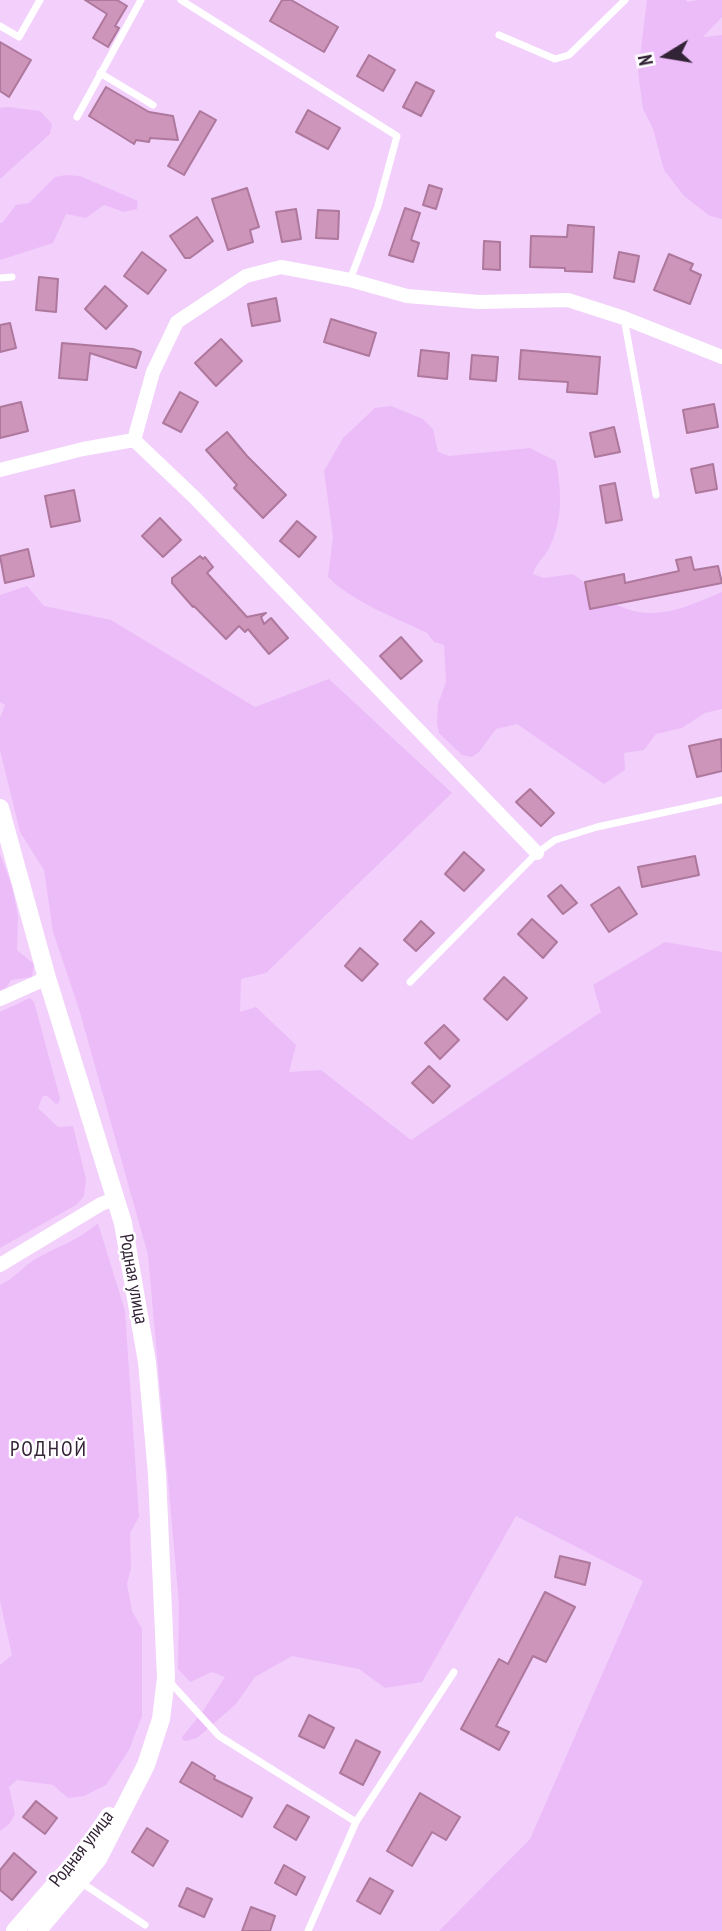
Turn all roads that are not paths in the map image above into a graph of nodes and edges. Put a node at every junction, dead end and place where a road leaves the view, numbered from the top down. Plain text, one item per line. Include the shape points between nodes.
1 (40, 0) edge
2 (141, 0) edge
3 (181, 0) edge
4 (625, 0) edge
5 (0, 26) edge
6 (499, 35) dead end
7 (100, 73) junction
8 (153, 105) dead end
9 (77, 117) dead end
10 (12, 277) dead end
11 (0, 278) edge
12 (350, 279) junction
13 (624, 318) junction
14 (722, 357) edge
15 (134, 440) junction
16 (0, 470) edge
17 (656, 495) dead end
18 (722, 800) edge
19 (0, 808) edge
20 (537, 853) junction
21 (47, 978) junction
22 (410, 982) dead end
23 (0, 999) edge
24 (117, 1198) junction
25 (0, 1265) edge
26 (454, 1672) dead end
27 (166, 1678) junction
28 (146, 1765) junction
29 (356, 1822) junction
30 (79, 1881) junction
31 (145, 1925) dead end
32 (15, 1931) edge
33 (37, 1931) edge
34 (308, 1931) edge

1 - 5 lane via 19,37
2 - 7 lane
3 - 12 lane via 397,136
4 - 6 lane via 569,55 555,59
7 - 8 lane
7 - 9 lane
10 - 11 lane
12 - 13 street via 407,296 479,302 568,300
12 - 15 street via 281,267 246,276 177,322 153,372
13 - 14 street
13 - 17 lane
15 - 16 street
15 - 20 street
18 - 20 lane via 597,827 555,840
19 - 21 street, Родная улица
20 - 22 lane
21 - 23 street
21 - 24 street, Родная улица
24 - 25 street
24 - 27 street, Родная улица via 147,1362
26 - 29 lane
27 - 28 street, Родная улица via 161,1719
27 - 29 lane via 219,1736
28 - 30 street, Родная улица via 98,1858
28 - 32 street, Родная улица via 88,1847
29 - 34 lane
30 - 31 lane
30 - 33 street, Родная улица

